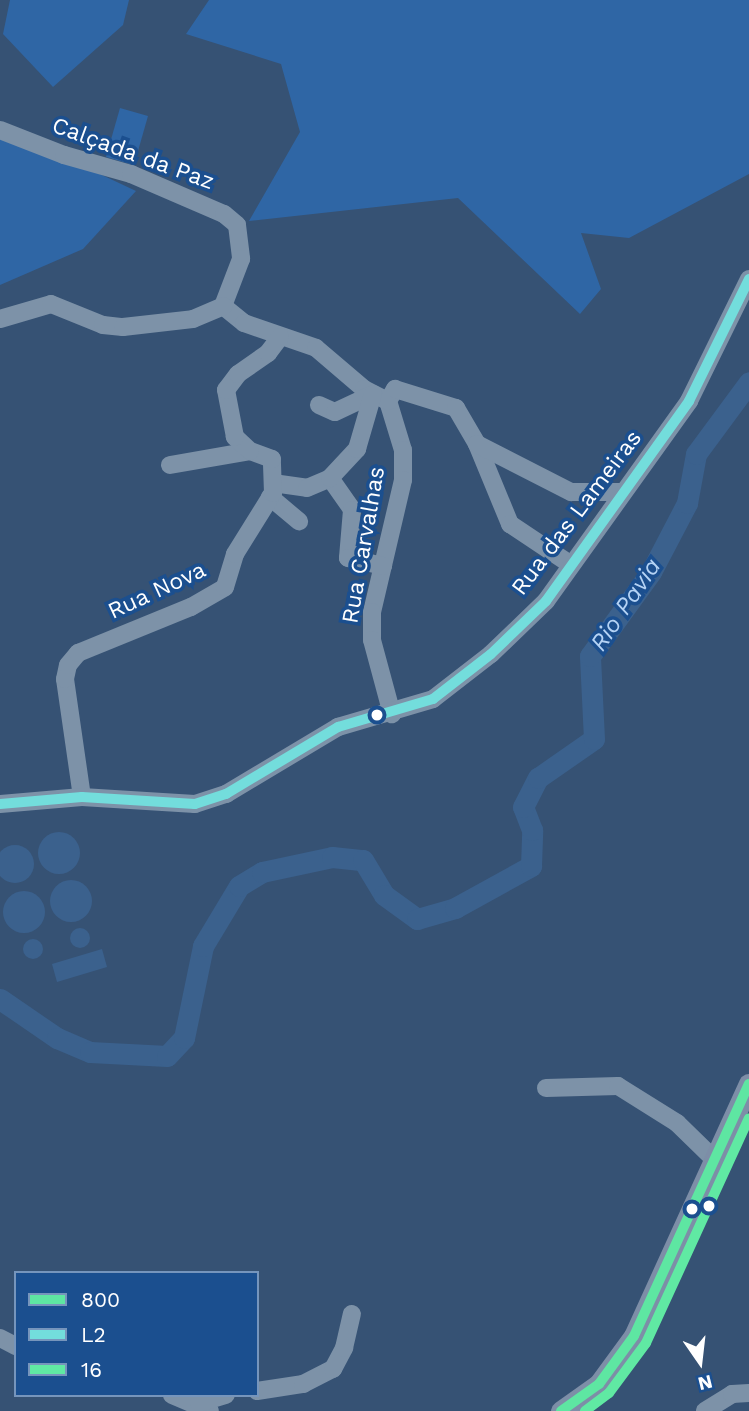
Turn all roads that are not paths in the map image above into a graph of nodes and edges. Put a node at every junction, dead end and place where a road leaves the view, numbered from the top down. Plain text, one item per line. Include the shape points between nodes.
1 (0, 130) edge
2 (749, 279) edge
3 (223, 306) junction
4 (0, 319) edge
5 (280, 337) junction
6 (381, 397) junction
7 (319, 405) dead end
8 (477, 444) junction
9 (250, 451) junction
10 (170, 465) dead end
11 (330, 478) junction
12 (272, 490) junction
13 (623, 492) junction
14 (299, 521) dead end
15 (570, 564) junction
16 (383, 566) junction
17 (392, 715) junction
18 (82, 797) junction
19 (0, 804) edge
20 (749, 1084) edge
21 (546, 1088) dead end
22 (715, 1160) junction
23 (352, 1314) dead end
24 (259, 1391) edge
25 (749, 1394) edge
26 (177, 1397) edge
27 (223, 1397) edge
28 (205, 1409) edge
29 (561, 1411) edge
30 (705, 1411) edge

1 - 3 street, Calçada da Paz via 131,174 224,214 237,225 242,259
2 - 13 street, Rua das Lameiras via 685,406
3 - 4 street via 193,319 122,327 103,325 51,304
3 - 5 street via 244,323
5 - 6 street via 316,348
5 - 9 street via 226,390 230,426
6 - 7 street via 335,412
6 - 8 street via 395,389 456,408
6 - 11 street via 358,449
6 - 16 street, Rua Carvalhas via 403,450 403,480
8 - 13 street via 570,492
8 - 15 street via 510,524
9 - 10 street
9 - 12 street via 272,459
11 - 12 street via 307,488
11 - 16 street via 352,510 348,558
12 - 14 street
12 - 18 street, Rua Nova via 235,554 225,587 191,607 78,653 68,665 65,679
13 - 15 street, Rua das Lameiras
15 - 17 street, Rua das Lameiras via 546,600 491,654 433,699
16 - 17 street, Rua Carvalhas via 372,612 372,640
17 - 18 street, Rua das Lameiras via 338,727 226,794 195,804
18 - 19 street, Rua das Lameiras
20 - 22 main road
21 - 22 street via 618,1086 677,1123
22 - 29 main road via 624,1353 599,1384
23 - 24 street via 344,1348 333,1369 303,1384
25 - 30 street via 732,1394
26 - 28 street
27 - 28 street

